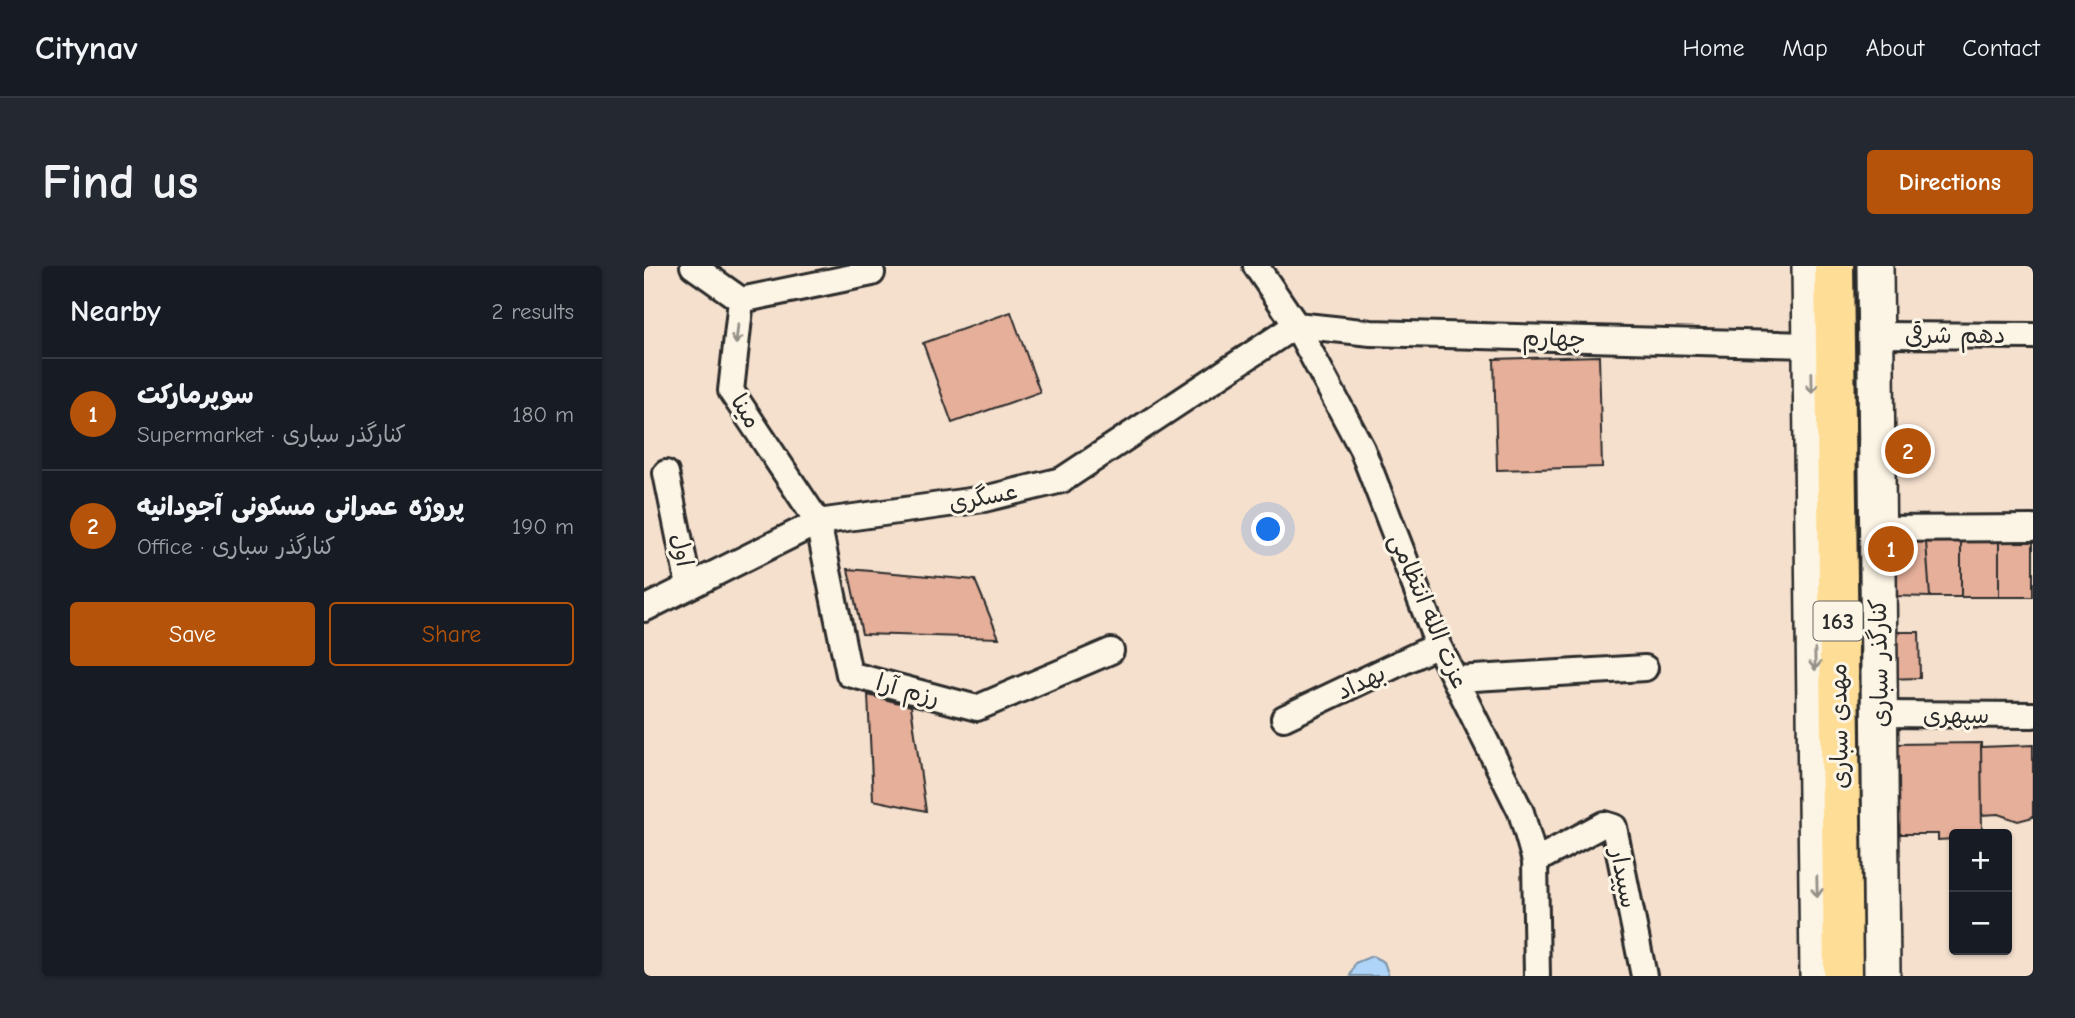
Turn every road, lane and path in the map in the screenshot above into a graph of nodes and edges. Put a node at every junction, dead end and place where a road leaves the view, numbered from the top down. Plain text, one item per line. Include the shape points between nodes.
1 (693, 266) edge
2 (1256, 266) edge
3 (1810, 266) edge
4 (1834, 266) edge
5 (1853, 266) edge
6 (1875, 266) edge
7 (872, 273) dead end
8 (741, 300) junction
9 (1296, 325) junction
10 (1876, 335) junction
11 (2033, 336) edge
12 (1811, 345) junction
13 (666, 473) dead end
14 (818, 522) junction
15 (2033, 528) edge
16 (1878, 529) junction
17 (689, 586) junction
18 (644, 609) edge
19 (1438, 645) junction
20 (1111, 651) dead end
21 (1645, 668) dead end
22 (1457, 679) junction
23 (1880, 714) junction
24 (2033, 715) edge
25 (1284, 718) dead end
26 (1535, 861) junction
27 (1537, 976) edge
28 (1644, 976) edge
29 (1818, 976) edge
30 (1843, 976) edge
31 (1861, 976) edge
32 (1882, 976) edge

1 - 8 street
2 - 9 street, عزت الله انتظامی
3 - 12 main road
4 - 30 main road, مهدی سباری / 163
5 - 31 main road, مهدی سباری / 163
6 - 10 main road, کنارگذر سباری
7 - 8 street
8 -> 14 street, مینا via 731,391
9 - 12 street, چهارم via 1371,333
9 - 14 street, عسگری via 1062,480 984,499
9 - 19 street, عزت الله انتظامی via 1362,449
10 - 11 street, دهم شرقی
10 - 16 main road, کنارگذر سباری
12 -> 29 main road
13 - 17 street, اول
14 - 17 street, عسگری
14 - 20 street, رزم آرا via 849,674 977,708
15 - 16 street
16 - 23 main road, کنارگذر سباری
17 - 18 street, عسگری
19 - 22 street, عزت الله انتظامی
19 - 25 street, بهداد
21 - 22 street
22 - 26 street, عزت الله انتظامی via 1521,811
23 - 24 street, سپهری
23 - 32 main road, کنارگذر سباری
26 - 27 street, عزت الله انتظامی
26 - 28 street, سپیدار via 1604,824 1614,827

